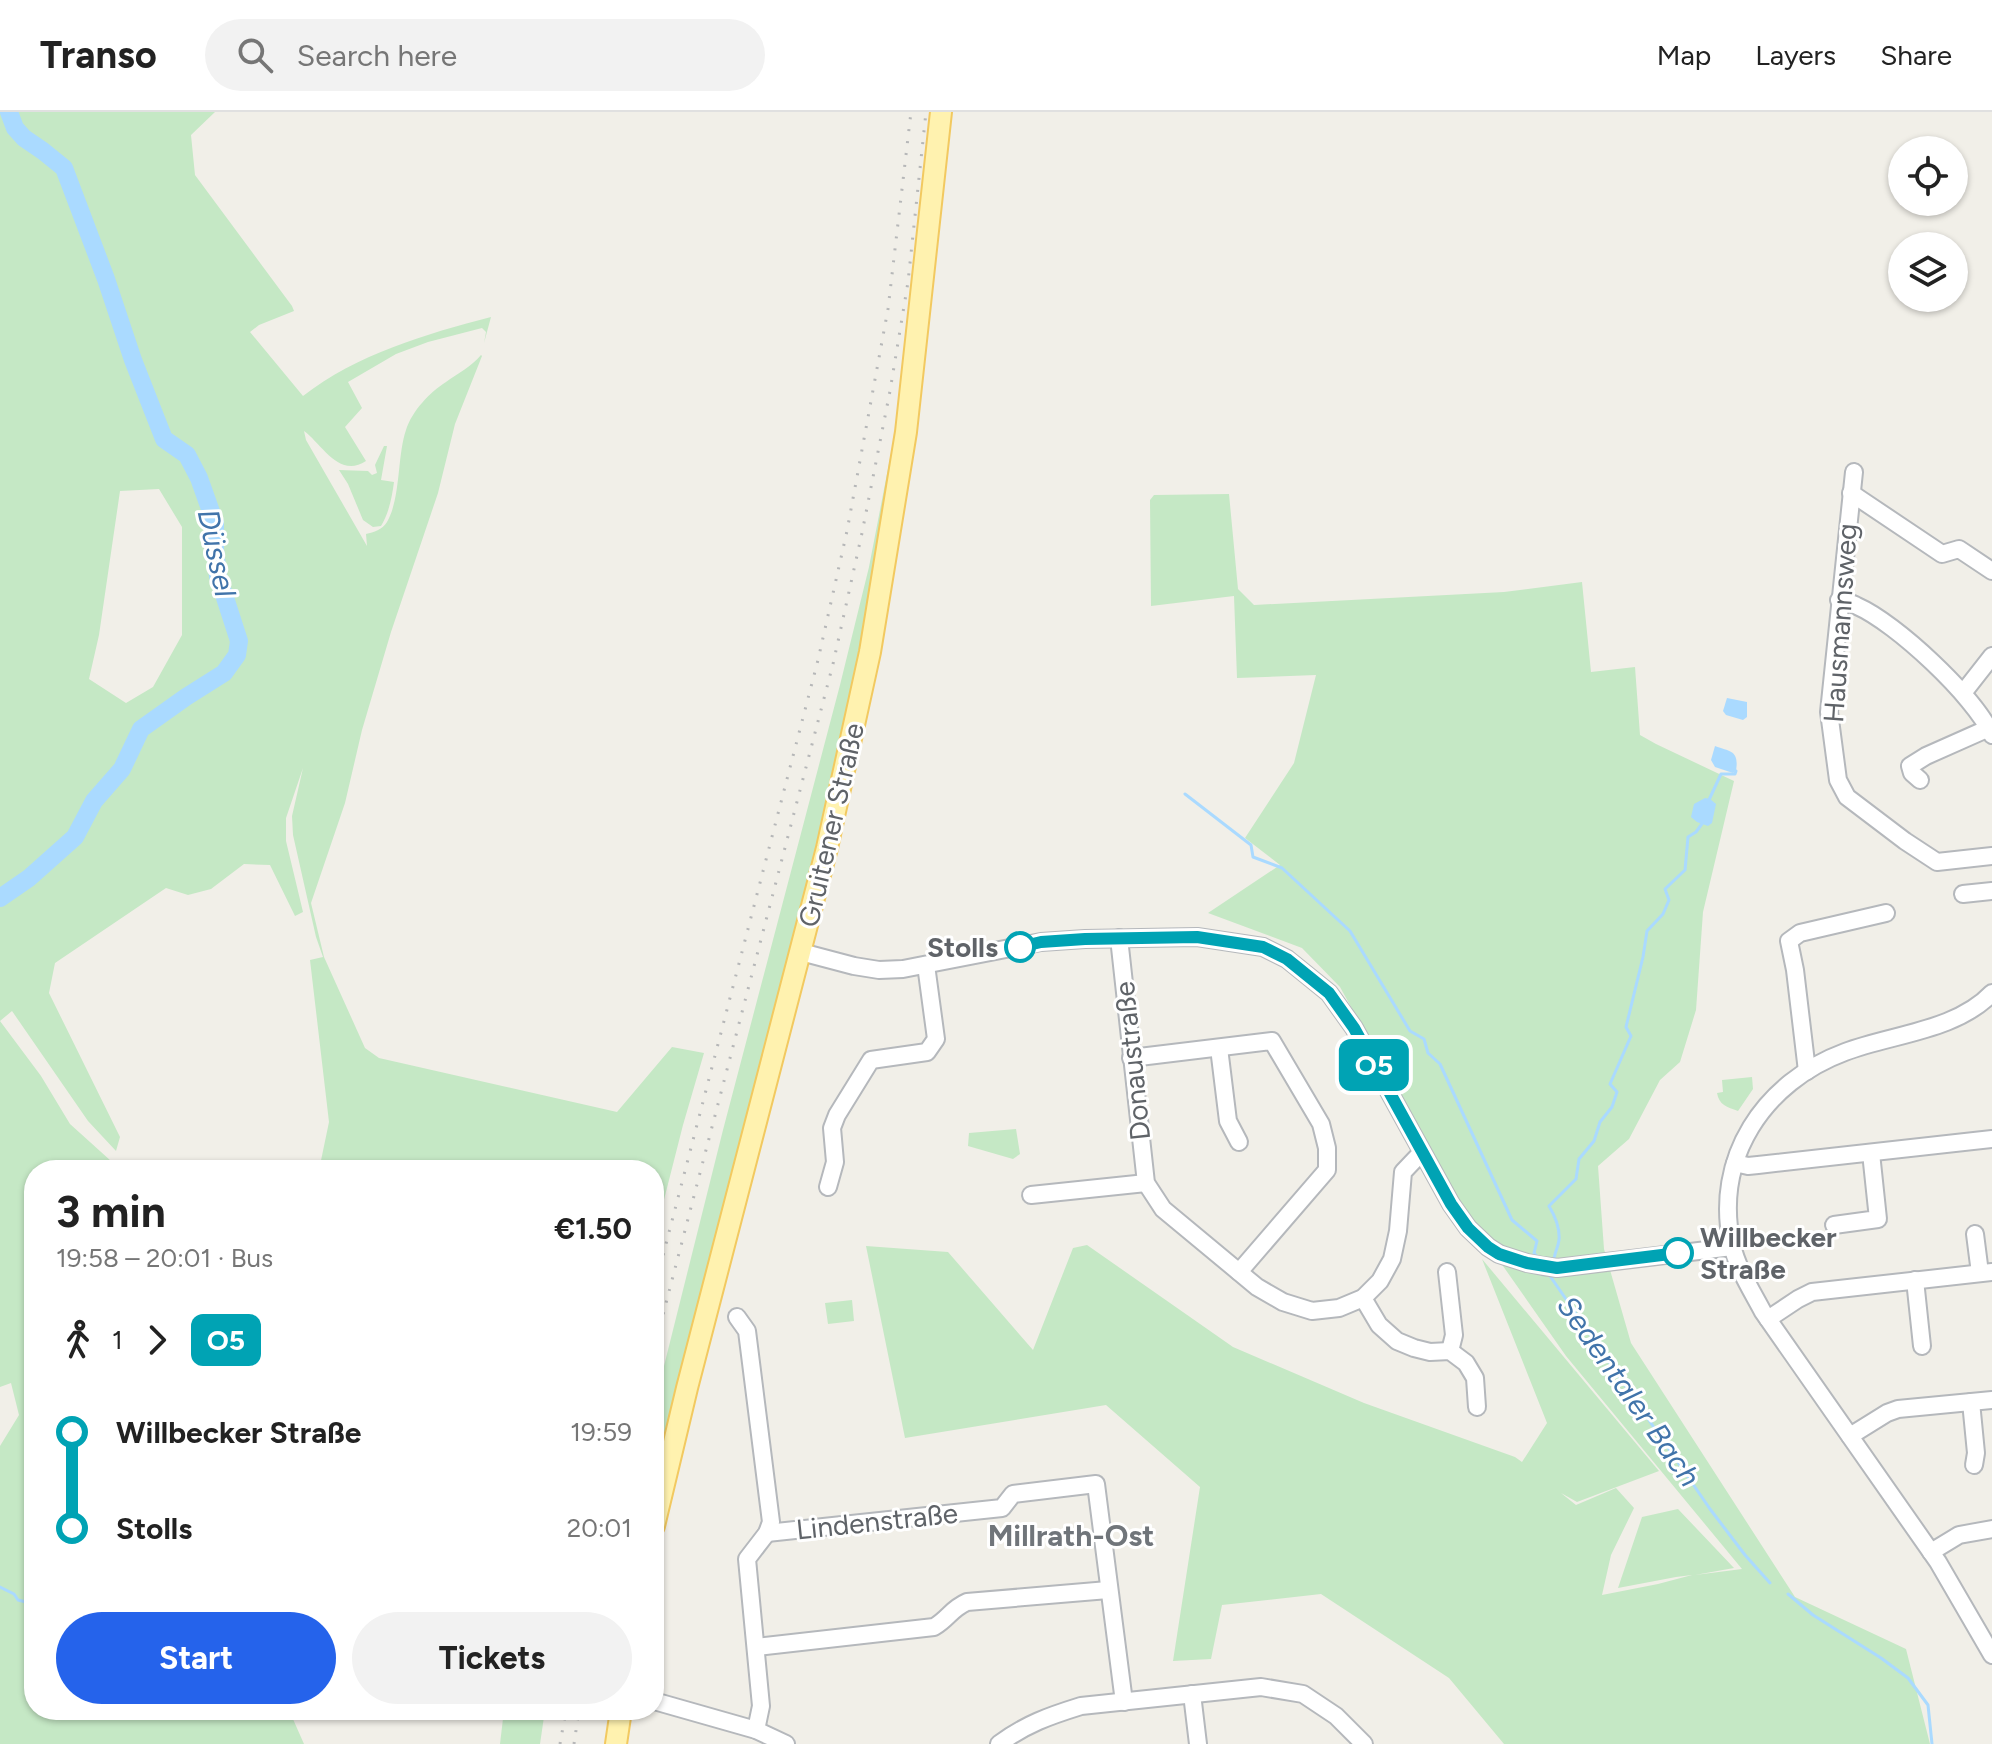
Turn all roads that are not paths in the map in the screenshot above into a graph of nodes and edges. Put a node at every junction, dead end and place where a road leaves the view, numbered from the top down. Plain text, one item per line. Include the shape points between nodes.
1 (941, 112) edge
2 (1854, 472) dead end
3 (1851, 493) junction
4 (1992, 571) edge
5 (1839, 600) junction
6 (1992, 656) edge
7 (1963, 693) junction
8 (1990, 731) edge
9 (1920, 780) dead end
10 (1992, 856) edge
11 (1992, 891) edge
12 (1963, 894) dead end
13 (1886, 913) dead end
14 (1119, 938) junction
15 (801, 952) junction
16 (926, 965) junction
17 (1992, 993) edge
18 (1219, 1048) junction
19 (1131, 1058) junction
20 (1807, 1071) junction
21 (1992, 1139) edge
22 (1239, 1142) dead end
23 (1422, 1152) junction
24 (1871, 1153) junction
25 (1735, 1163) junction
26 (1146, 1183) junction
27 (828, 1187) dead end
28 (1031, 1195) dead end
29 (1834, 1225) dead end
30 (1975, 1234) dead end
31 (1732, 1247) junction
32 (1239, 1272) junction
33 (1447, 1272) dead end
34 (1986, 1273) edge
35 (1915, 1280) junction
36 (1363, 1298) junction
37 (737, 1317) dead end
38 (1768, 1319) junction
39 (1922, 1346) dead end
40 (1450, 1351) junction
41 (1992, 1400) edge
42 (1971, 1402) junction
43 (1477, 1407) dead end
44 (1850, 1436) junction
45 (1974, 1465) dead end
46 (664, 1485) edge
47 (1992, 1529) edge
48 (767, 1533) junction
49 (1931, 1552) junction
50 (1108, 1590) junction
51 (756, 1647) junction
52 (1991, 1649) edge
53 (1192, 1694) junction
54 (1124, 1702) junction
55 (664, 1704) edge
56 (620, 1720) edge
57 (756, 1730) junction
58 (616, 1744) edge
59 (786, 1744) edge
60 (999, 1744) edge
61 (1198, 1744) edge
62 (1364, 1744) edge

1 - 15 main road, Gruitener Straße via 906,432 882,587
2 - 3 street, Hausmannsweg
3 - 4 street via 1942,554 1959,549
3 - 5 street, Hausmannsweg
5 - 7 street via 1887,625
5 - 10 street, Hausmannsweg via 1829,712 1838,780 1847,797 1937,862
6 - 7 street
7 - 8 street
8 - 9 street via 1910,766
11 - 12 street
13 - 20 street via 1800,933 1789,941
14 - 16 street via 1041,942
14 - 19 street, Donaustraße
14 - 23 street via 1239,942 1287,959 1329,993 1354,1028
15 - 16 street via 879,970
15 - 46 main road, Gruitener Straße
16 - 27 street via 936,1039 927,1052 871,1060 832,1128 835,1162
17 - 20 street via 1961,1015 1845,1052
18 - 19 street
18 - 22 street via 1228,1121
18 - 32 street via 1272,1041 1321,1124 1327,1148 1327,1170
19 - 26 street, Donaustraße
20 - 25 street via 1760,1113
21 - 24 street
23 - 31 street via 1468,1228 1499,1254 1527,1263 1557,1268
23 - 36 street via 1403,1172 1392,1259
24 - 25 street
24 - 29 street via 1878,1219
25 - 31 street via 1727,1208
26 - 28 street
26 - 32 street via 1163,1209
30 - 34 street
31 - 38 street
32 - 36 street via 1283,1302 1312,1311
33 - 40 street via 1454,1335
34 - 35 street
35 - 38 street via 1812,1292
35 - 39 street
36 - 40 street via 1379,1325 1397,1341 1430,1352
37 - 48 street via 747,1331 753,1368 771,1522
38 - 44 street
40 - 43 street via 1475,1378
41 - 42 street
42 - 44 street via 1898,1409
42 - 45 street
44 - 49 street
47 - 49 street via 1959,1535
48 - 50 street, Lindenstraße via 1002,1508 1013,1494 1096,1484
48 - 51 street via 747,1559
49 - 52 street
50 - 51 street via 967,1602 934,1627
50 - 54 street, Lindenstraße
51 - 57 street via 761,1706
53 - 54 street
53 - 61 street
53 - 62 street via 1261,1687 1303,1694
54 - 60 street via 1052,1715
55 - 57 street
56 - 58 main road
57 - 59 street

